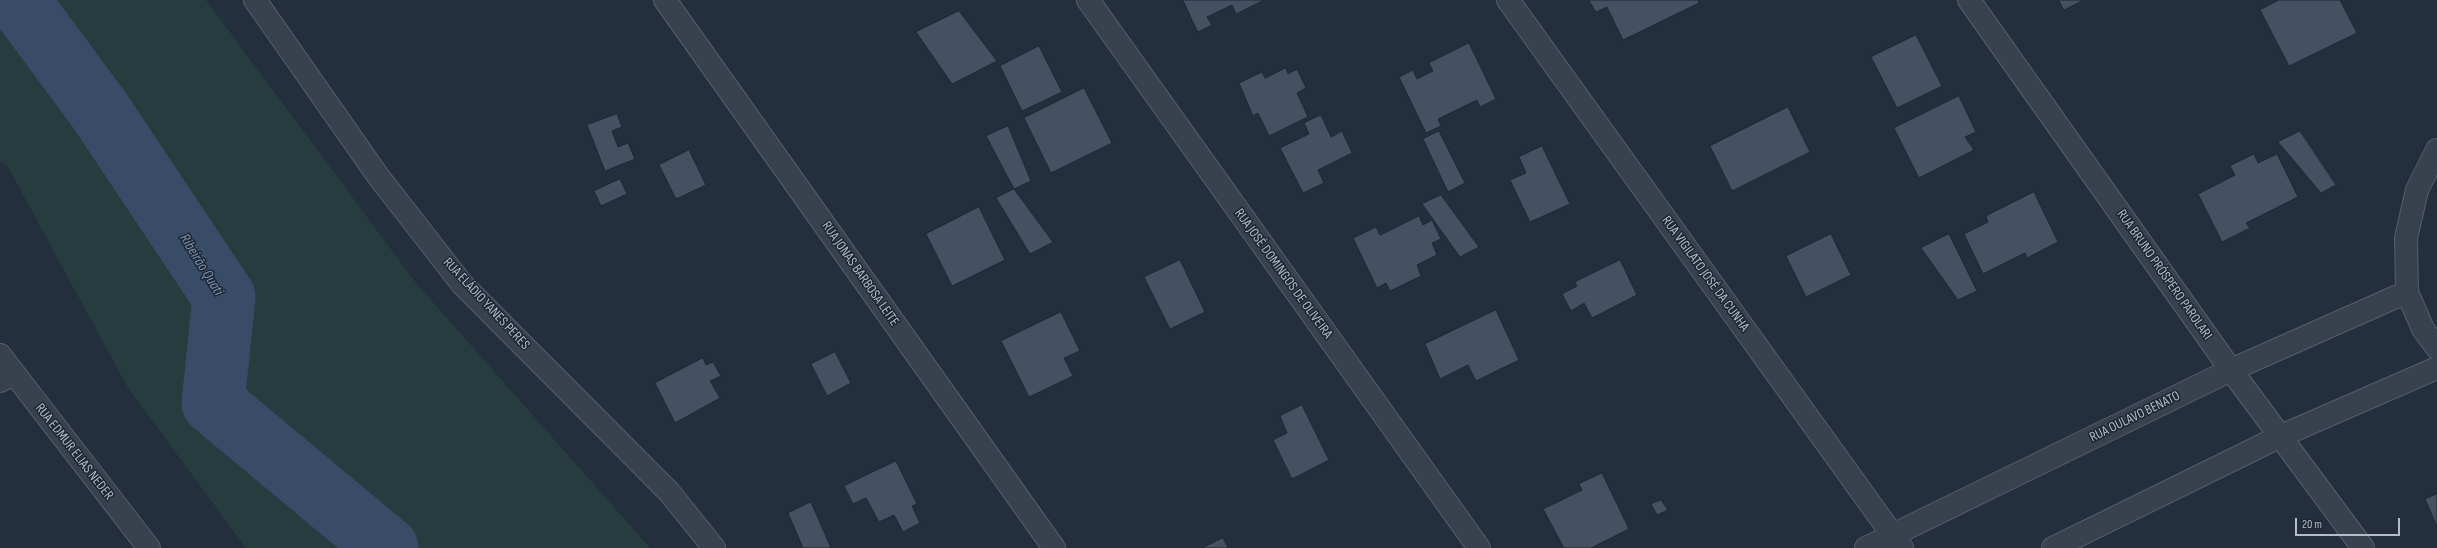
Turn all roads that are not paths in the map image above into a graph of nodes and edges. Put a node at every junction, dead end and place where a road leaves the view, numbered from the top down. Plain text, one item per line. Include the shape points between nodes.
1 (255, 0) edge
2 (665, 0) edge
3 (1088, 0) edge
4 (1508, 0) edge
5 (1970, 0) edge
6 (2437, 150) edge
7 (2407, 292) junction
8 (2437, 348) edge
9 (0, 355) edge
10 (2437, 368) edge
11 (2231, 370) junction
12 (7, 377) edge
13 (2281, 436) junction
14 (1898, 541) edge
15 (149, 548) edge
16 (714, 548) edge
17 (1054, 548) edge
18 (1479, 548) edge
19 (1866, 548) edge
20 (2053, 548) edge
21 (2363, 548) edge

1 - 16 street, RUA ELÁDIO YANES PERES via 378,176 462,284 669,492
2 - 17 street, RUA JONAS BARBOSA LEITE
3 - 18 street, RUA JOSÉ DOMINGOS DE OLIVEIRA
4 - 14 street, RUA VIGILATO JOSÉ DA CUNHA
5 - 11 street, RUA BRUNO PRÓSPERO PAROLARI
6 - 7 street via 2417,190 2406,238
7 - 8 street via 2423,329
7 - 11 street, RUA OULAVO BENATO
9 - 12 street, RUA EDMUR ELIAS NEDER
10 - 13 street
11 - 13 street, RUA BRUNO PRÓSPERO PAROLARI
11 - 14 street, RUA OULAVO BENATO
12 - 15 street, RUA EDMUR ELIAS NEDER
13 - 20 street
13 - 21 street, RUA BRUNO PRÓSPERO PAROLARI
14 - 19 street, RUA OULAVO BENATO

